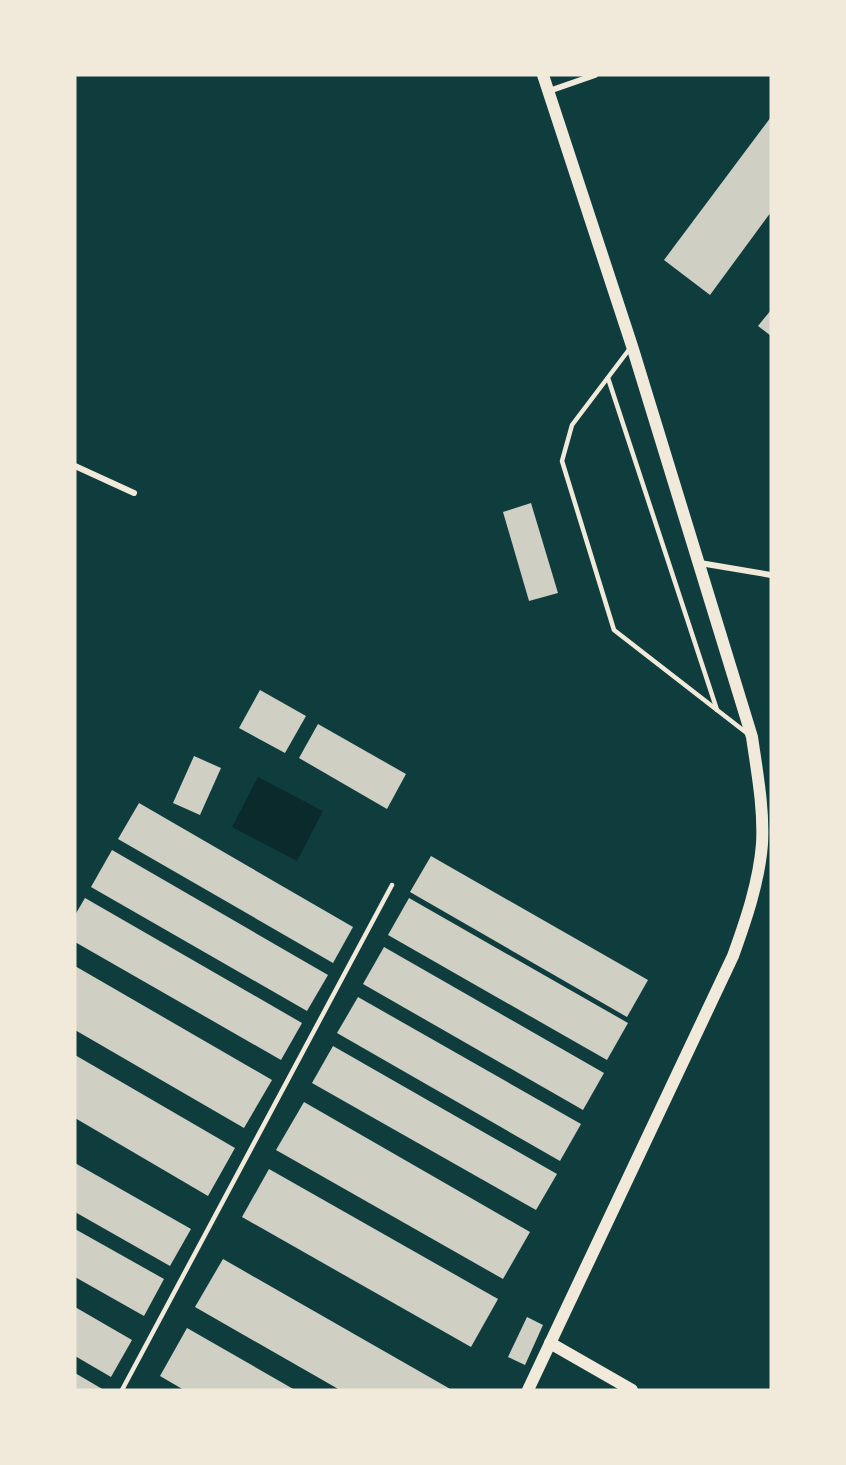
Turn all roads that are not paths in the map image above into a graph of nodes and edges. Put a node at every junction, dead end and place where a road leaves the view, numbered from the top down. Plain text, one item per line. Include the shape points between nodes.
1 (543, 75) edge
2 (595, 75) edge
3 (549, 91) junction
4 (632, 345) junction
5 (608, 378) junction
6 (75, 466) edge
7 (134, 493) dead end
8 (700, 563) junction
9 (771, 575) edge
10 (717, 710) junction
11 (752, 737) junction
12 (392, 885) dead end
13 (550, 1343) junction
14 (122, 1390) edge
15 (528, 1390) edge
16 (632, 1390) edge

1 - 3 main road
2 - 3 street
3 - 4 main road
4 - 5 lane
4 - 8 main road
5 - 10 lane
5 - 10 lane via 572,425 562,460 614,630
6 - 7 street
8 - 9 street
8 - 11 main road
10 - 11 lane
11 - 13 main road via 762,844 749,910 733,956
12 - 14 lane
13 - 15 main road
13 - 16 main road

